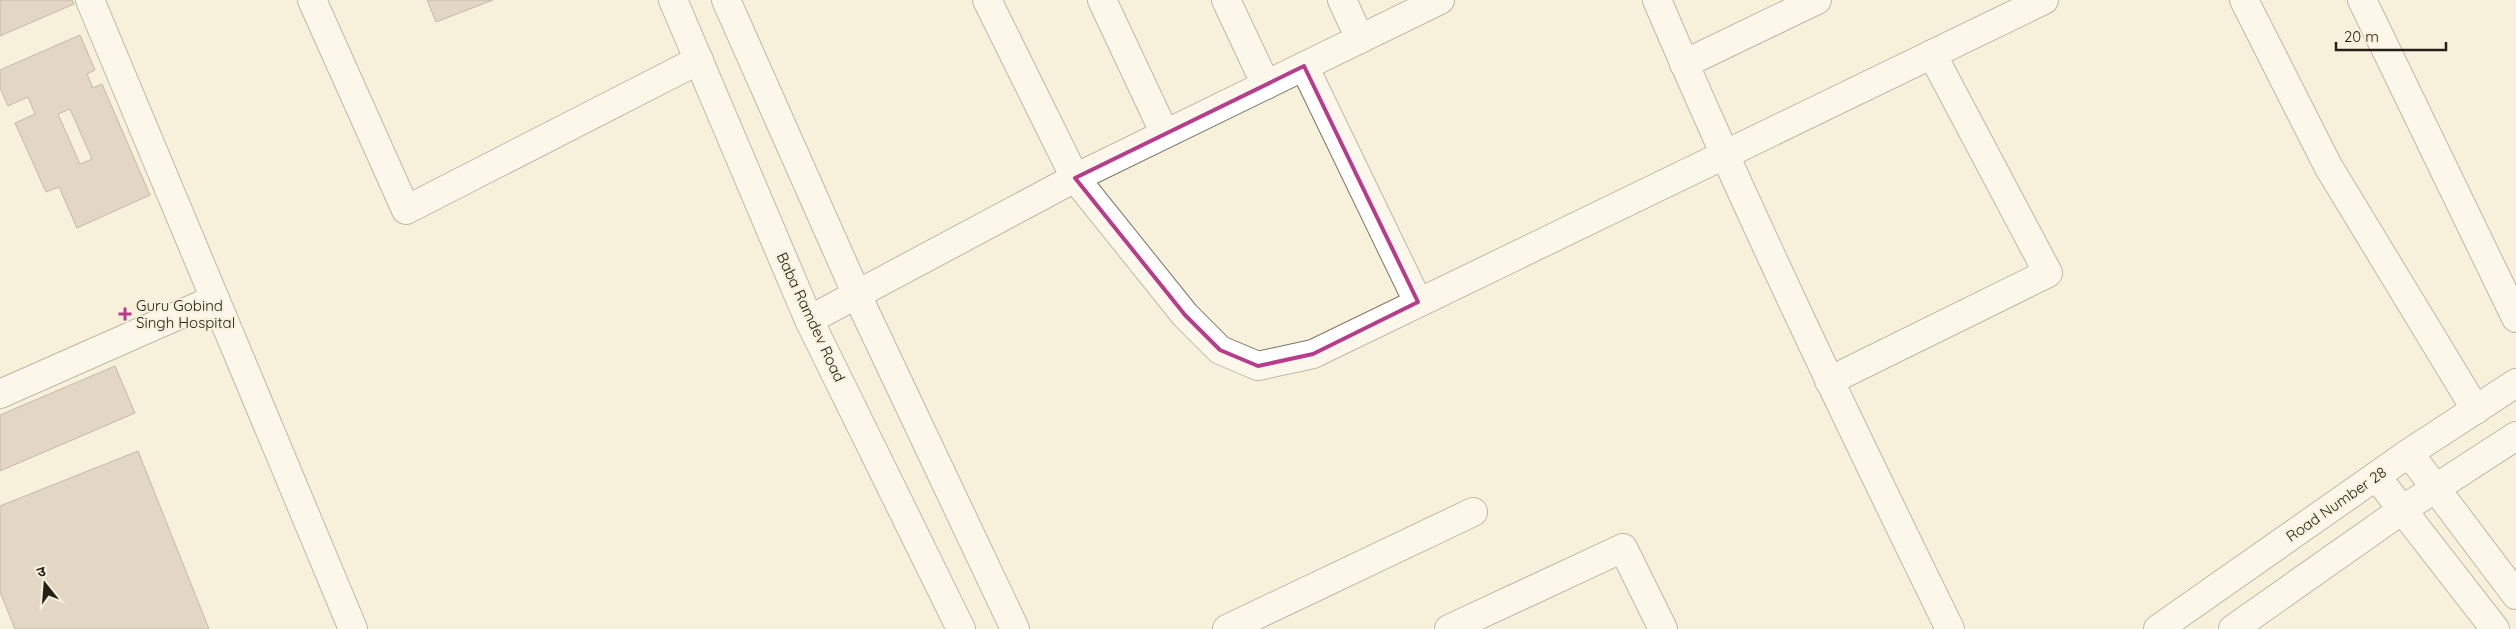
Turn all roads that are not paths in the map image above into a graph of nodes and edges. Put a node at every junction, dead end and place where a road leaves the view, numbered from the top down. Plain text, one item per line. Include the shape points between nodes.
1 (90, 0) edge
2 (312, 0) edge
3 (673, 0) edge
4 (726, 0) edge
5 (988, 0) edge
6 (1102, 0) edge
7 (1226, 0) edge
8 (1342, 0) edge
9 (1440, 0) edge
10 (1656, 0) edge
11 (1817, 0) edge
12 (2044, 0) edge
13 (2244, 0) edge
14 (2362, 0) edge
15 (1360, 39) junction
16 (1932, 54) junction
17 (698, 60) junction
18 (1684, 64) junction
19 (1304, 66) junction
20 (1266, 85) junction
21 (1165, 134) junction
22 (1723, 156) junction
23 (1075, 178) junction
24 (857, 295) junction
25 (215, 299) junction
26 (1418, 302) junction
27 (2516, 318) edge
28 (809, 320) junction
29 (1829, 381) junction
30 (2516, 383) edge
31 (0, 394) edge
32 (2476, 410) junction
33 (2516, 436) edge
34 (2409, 453) junction
35 (2376, 476) junction
36 (2435, 490) junction
37 (2402, 510) junction
38 (1473, 512) dead end
39 (2516, 595) edge
40 (353, 629) edge
41 (961, 629) edge
42 (1015, 629) edge
43 (1228, 629) edge
44 (1449, 629) edge
45 (1663, 629) edge
46 (1950, 629) edge
47 (2158, 629) edge
48 (2233, 629) edge
49 (2495, 629) edge

1 - 25 street
2 - 17 street via 406,210
3 - 17 street, Baba Ramdev Road
4 - 24 street
5 - 23 street
6 - 21 street
7 - 20 street
8 - 15 street
9 - 15 street
10 - 18 street
11 - 18 street
12 - 16 street
13 - 32 street via 2328,166
14 - 27 street
15 - 19 street
16 - 22 street
16 - 29 street via 2048,273
17 - 28 street, Baba Ramdev Road
18 - 22 street
19 - 20 street
19 - 26 street
20 - 21 street
21 - 23 street
22 - 26 street
22 - 29 street
23 - 24 street
23 - 26 street via 1185,315 1220,350 1258,366 1313,354
24 - 28 street
24 - 42 street
25 - 31 street
25 - 40 street
28 - 41 street, Baba Ramdev Road
29 - 46 street
30 - 32 street, Road Number 28
32 - 34 street, Road Number 28
33 - 36 street
34 - 35 street, Road Number 28
34 - 36 street
35 - 37 street
35 - 47 street, Road Number 28
36 - 37 street
36 - 39 street
37 - 48 street
37 - 49 street
38 - 43 street
44 - 45 street via 1623,548

